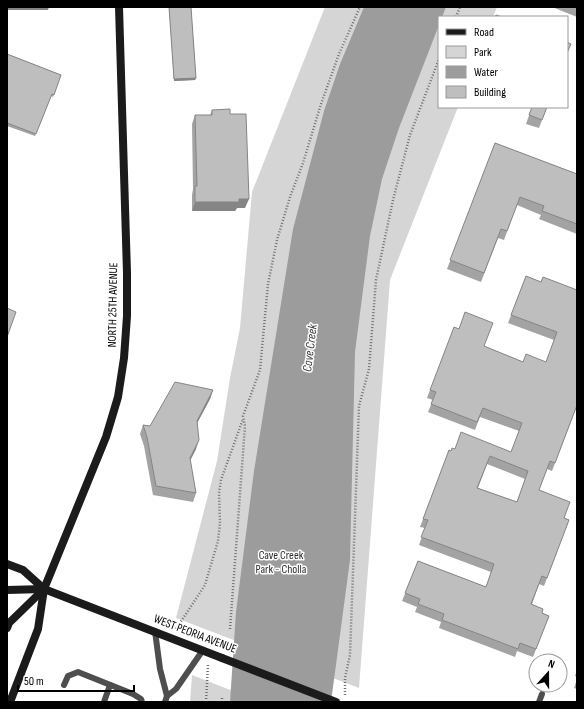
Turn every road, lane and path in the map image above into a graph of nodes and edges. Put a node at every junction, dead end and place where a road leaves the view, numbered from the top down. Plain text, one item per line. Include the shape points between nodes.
1 (119, 7) edge
2 (360, 7) edge
3 (438, 62) edge
4 (243, 416) junction
5 (7, 564) edge
6 (44, 589) junction
7 (7, 590) edge
8 (7, 628) edge
9 (230, 629) dead end
10 (155, 632) junction
11 (171, 637) junction
12 (206, 651) junction
13 (64, 685) dead end
14 (110, 685) junction
15 (542, 694) dead end
16 (222, 698) dead end
17 (166, 699) edge
18 (10, 702) edge
19 (104, 702) edge
20 (142, 702) edge
21 (206, 702) edge
22 (222, 702) edge
23 (336, 702) edge
24 (345, 702) edge
25 (539, 702) edge

1 - 6 street, NORTH 25TH AVENUE via 127,273 124,358 118,397 106,437
2 - 4 path via 320,104 277,240 268,284 260,370
3 - 24 path via 403,158 376,280 369,369 359,406 350,655 345,678
4 - 9 path via 245,426
4 - 11 path via 221,480 218,541 205,585
5 - 6 street, WEST PEORIA AVENUE via 23,570
6 - 7 street, WEST PEORIA AVENUE
6 - 8 street, NORTH 25TH AVENUE
6 - 10 street, WEST PEORIA AVENUE
6 - 18 street, NORTH 25TH AVENUE via 38,629
10 - 11 street, WEST PEORIA AVENUE
10 - 17 lane
11 - 12 street, WEST PEORIA AVENUE
12 - 17 lane
12 - 21 path
12 - 23 street, WEST PEORIA AVENUE, bridge
13 - 14 lane via 68,676 78,672
14 - 19 lane
14 - 20 lane via 141,699
15 - 25 lane
16 - 22 path

